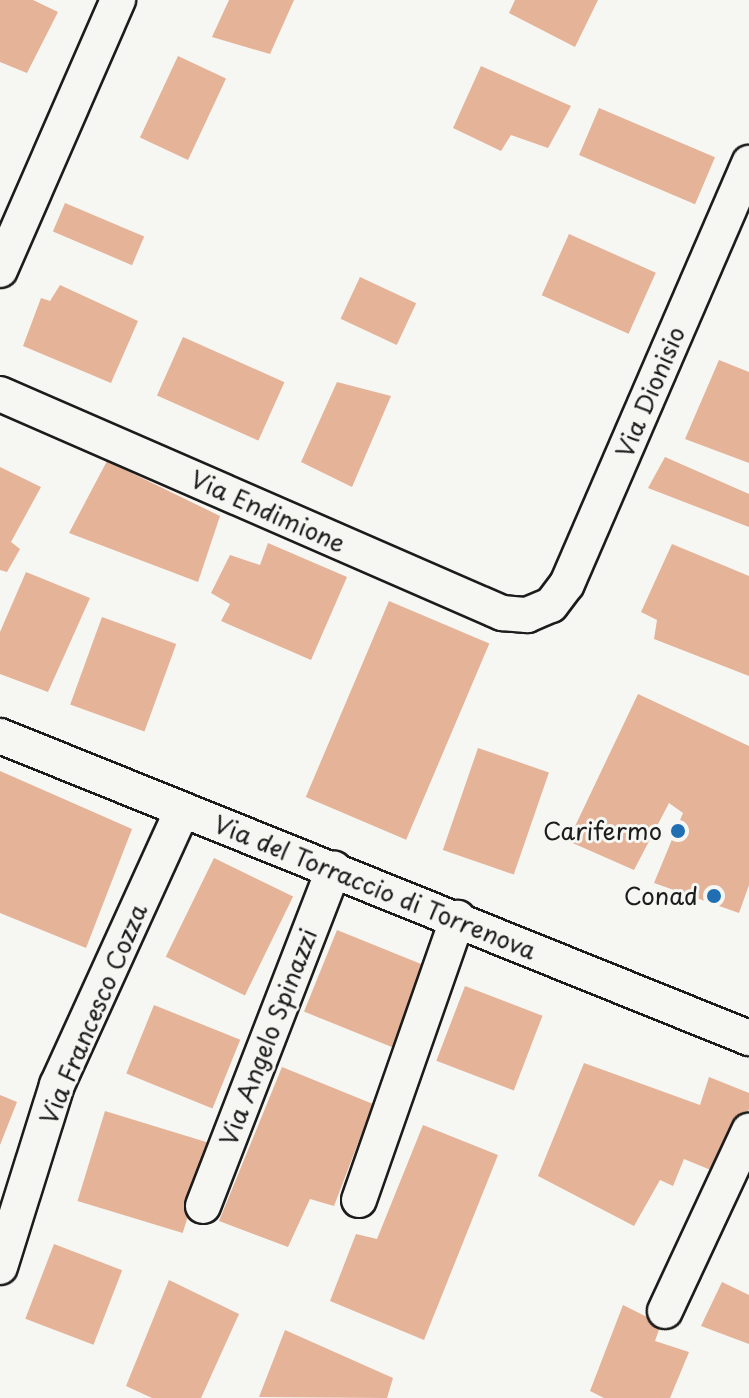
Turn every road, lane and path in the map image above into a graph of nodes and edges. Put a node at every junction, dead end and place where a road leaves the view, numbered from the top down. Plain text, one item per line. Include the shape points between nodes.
1 (118, 0) edge
2 (749, 163) edge
3 (0, 270) edge
4 (0, 394) edge
5 (539, 611) joint
6 (0, 736) edge
7 (182, 811) junction
8 (334, 868) junction
9 (458, 918) junction
10 (749, 1038) edge
11 (749, 1131) edge
12 (359, 1200) dead end
13 (203, 1206) dead end
14 (0, 1267) edge
15 (665, 1311) dead end

1 - 3 street
2 - 5 street, Via Dionisio via 567,584
4 - 5 street, Via Endimione via 502,613
6 - 7 street, Via del Torraccio di Torrenova
7 - 8 street, Via del Torraccio di Torrenova
7 - 14 street, Via Francesco Cozza via 57,1085
8 - 9 street, Via del Torraccio di Torrenova
8 - 13 street, Via Angelo Spinazzi
9 - 10 street, Via del Torraccio di Torrenova
9 - 12 street
11 - 15 street

